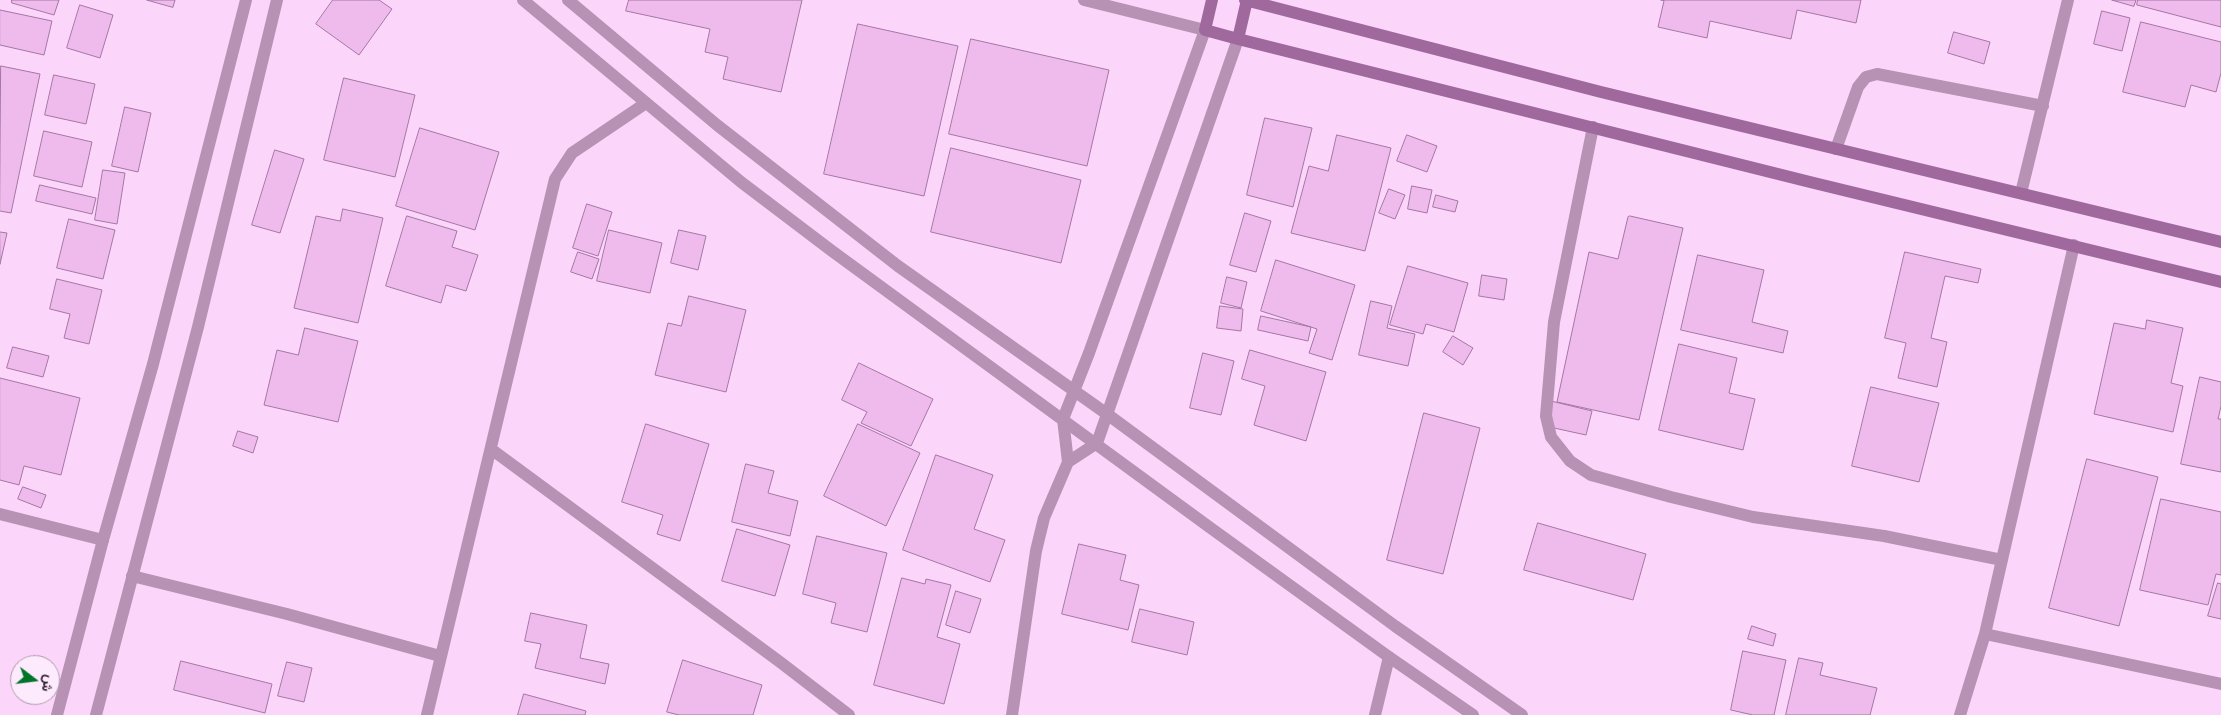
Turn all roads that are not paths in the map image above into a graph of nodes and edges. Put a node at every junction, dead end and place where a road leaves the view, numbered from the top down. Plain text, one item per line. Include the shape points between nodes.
1 (246, 0) edge
2 (277, 0) edge
3 (523, 0) edge
4 (568, 0) edge
5 (1084, 0) edge
6 (1212, 0) edge
7 (1247, 0) edge
8 (2068, 0) edge
9 (1205, 30) junction
10 (1238, 39) junction
11 (646, 103) junction
12 (2044, 106) junction
13 (1593, 127) junction
14 (1836, 148) junction
15 (2021, 193) junction
16 (2221, 242) edge
17 (2074, 245) junction
18 (2221, 282) edge
19 (1073, 391) junction
20 (1107, 414) junction
21 (1063, 419) junction
22 (1097, 443) junction
23 (490, 449) junction
24 (1068, 462) junction
25 (0, 514) edge
26 (103, 540) junction
27 (2002, 560) junction
28 (132, 576) junction
29 (1985, 634) junction
30 (440, 656) junction
31 (1389, 657) junction
32 (2221, 684) edge
33 (58, 715) edge
34 (96, 715) edge
35 (427, 715) edge
36 (849, 715) edge
37 (1012, 715) edge
38 (1375, 715) edge
39 (1473, 715) edge
40 (1522, 715) edge
41 (1960, 715) edge

1 - 26 street
2 - 28 street
3 - 11 street
4 - 19 street via 717,125 898,266
5 - 9 street
6 - 9 main road
7 - 10 main road
7 - 14 main road via 1601,92
8 - 12 street
9 - 10 main road
9 - 19 street
10 - 13 main road
10 - 20 street
11 - 21 street via 816,239
11 - 23 street via 572,153 555,179
12 - 14 street via 1877,74 1866,77 1858,87
12 - 15 street
13 - 17 main road
13 - 27 street via 1554,322 1546,416 1552,438 1570,461 1591,475 1754,517 1884,536
14 - 15 main road
15 - 16 main road
17 - 18 main road
17 - 27 street
19 - 20 street
19 - 21 street
20 - 22 street
20 - 40 street
21 - 22 street
21 - 24 street
22 - 24 street
22 - 31 street
23 - 30 street
23 - 36 street
24 - 37 street via 1044,518 1036,551
25 - 26 street
26 - 33 street
27 - 29 street
28 - 30 street
28 - 34 street
29 - 32 street
29 - 41 street
30 - 35 street
31 - 38 street
31 - 39 street

